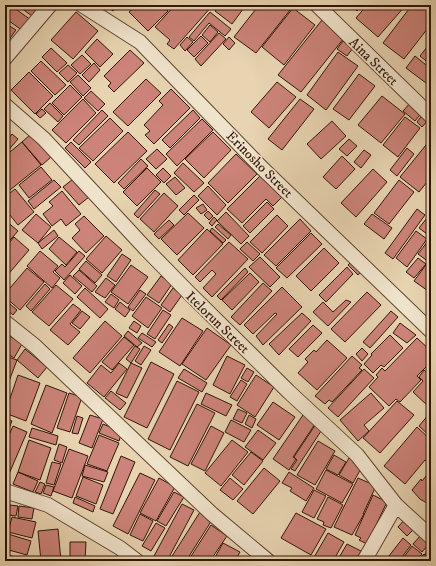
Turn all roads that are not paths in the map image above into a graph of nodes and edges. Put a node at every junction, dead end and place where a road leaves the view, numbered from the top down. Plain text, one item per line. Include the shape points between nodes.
1 (50, 5) edge
2 (82, 5) edge
3 (317, 5) edge
4 (5, 58) edge
5 (5, 105) edge
6 (431, 116) edge
7 (5, 322) edge
8 (431, 331) edge
9 (5, 492) edge
10 (396, 505) junction
11 (431, 537) edge
12 (137, 561) edge
13 (268, 561) edge
14 (364, 561) edge

1 - 4 street
2 - 8 street, Erinosho Street via 140,42 262,168
3 - 6 street, Aina Street
5 - 10 street, Itelorun Street via 44,139 147,250 288,392 357,455
7 - 13 street via 35,346 212,514
9 - 12 street via 48,505
10 - 11 street, Itelorun Street
10 - 14 street

